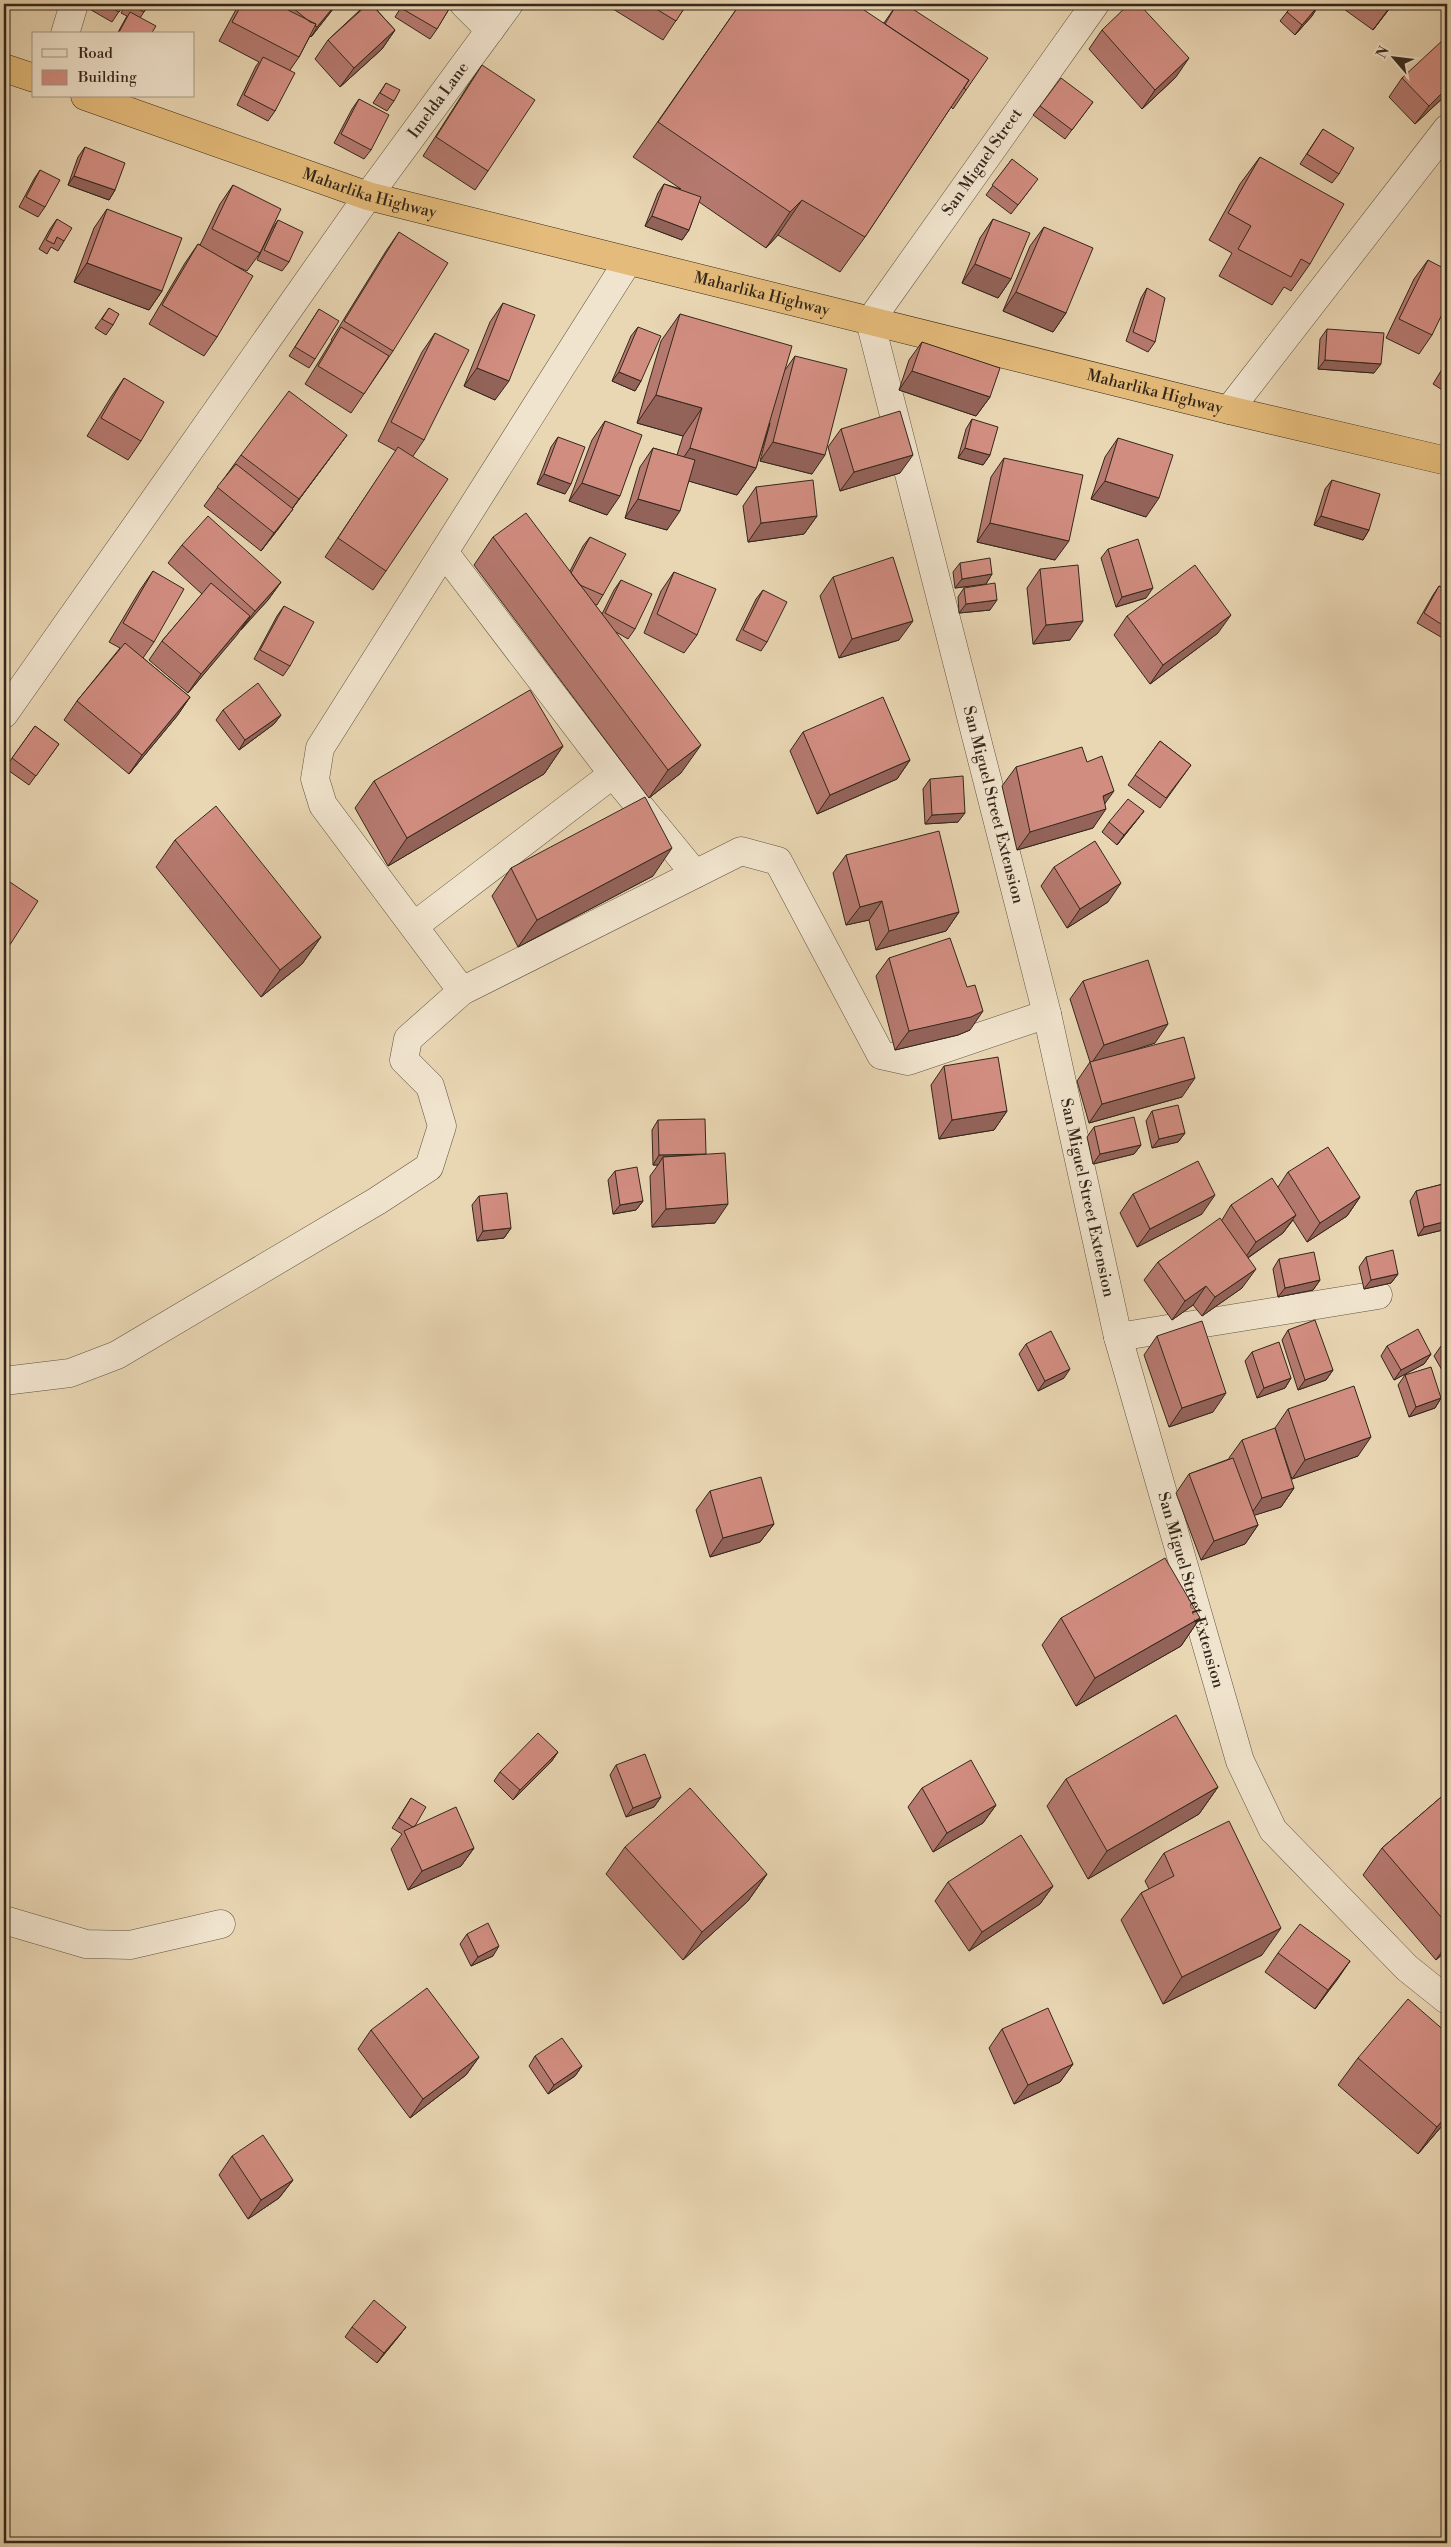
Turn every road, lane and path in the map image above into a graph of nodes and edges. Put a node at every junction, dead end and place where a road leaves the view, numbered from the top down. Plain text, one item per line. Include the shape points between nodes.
1 (74, 4) edge
2 (464, 4) edge
3 (509, 4) edge
4 (1095, 4) edge
5 (490, 30) junction
6 (66, 32) edge
7 (4, 68) edge
8 (32, 77) edge
9 (91, 98) edge
10 (1447, 129) edge
11 (368, 196) junction
12 (628, 261) junction
13 (870, 321) junction
14 (1229, 410) junction
15 (1447, 461) edge
16 (444, 552) junction
17 (4, 714) edge
18 (613, 774) junction
19 (695, 874) junction
20 (414, 926) junction
21 (462, 991) junction
22 (1047, 1014) junction
23 (1378, 1295) dead end
24 (1118, 1337) junction
25 (4, 1381) edge
26 (4, 1920) edge
27 (221, 1924) dead end
28 (1447, 2000) edge

1 - 6 street
2 - 5 street
3 - 5 street, Imelda Lane
4 - 13 street, San Miguel Street
5 - 11 street, Imelda Lane
7 - 8 highway
9 - 11 highway, Maharlika Highway
10 - 14 street
11 - 12 highway, Maharlika Highway
11 - 17 street, Imelda Lane
12 - 13 highway, Maharlika Highway
12 - 16 street
13 - 14 highway, Maharlika Highway
13 - 22 street, San Miguel Street Extension
14 - 15 highway, Maharlika Highway
16 - 18 street
16 - 20 street via 320,748 315,779 323,805
18 - 19 street
18 - 20 street
19 - 21 street
19 - 22 street via 742,851 778,861 881,1056 908,1061
20 - 21 street
21 - 25 street via 408,1039 404,1060 430,1086 442,1126 429,1167 117,1355 70,1373
22 - 24 street, San Miguel Street Extension
23 - 24 street
24 - 28 street, San Miguel Street Extension via 1240,1760 1273,1830 1407,1968
26 - 27 street via 86,1944 130,1946

